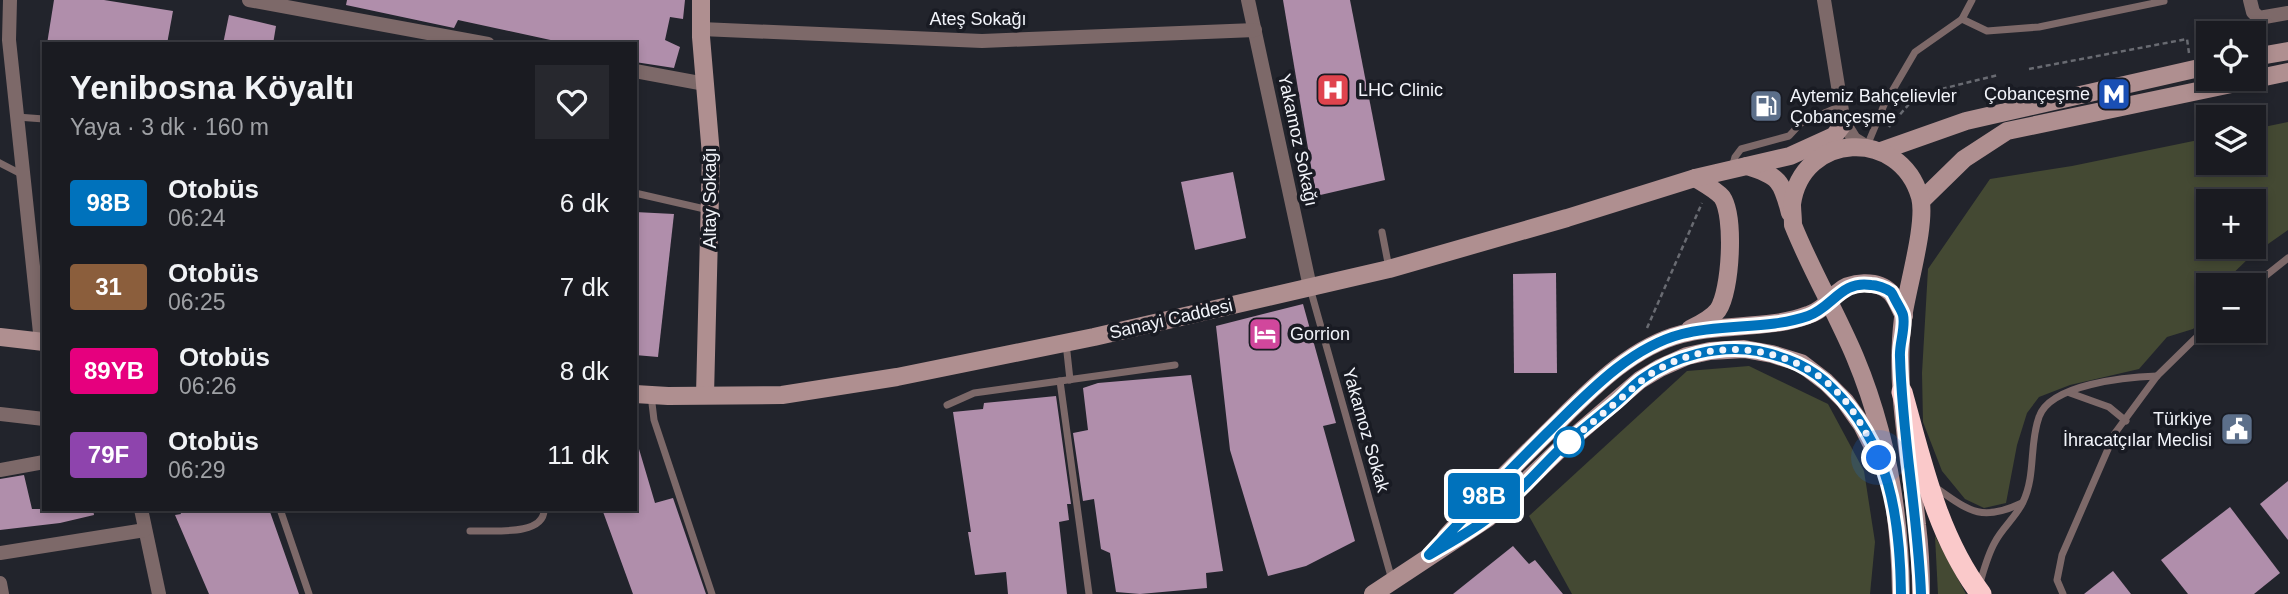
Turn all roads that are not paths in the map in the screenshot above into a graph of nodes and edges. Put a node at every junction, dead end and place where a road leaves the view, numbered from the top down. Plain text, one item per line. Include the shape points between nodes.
1 (10, 0) edge
2 (249, 0) edge
3 (701, 0) edge
4 (1248, 0) edge
5 (1824, 0) edge
6 (1972, 0) edge
7 (2250, 0) edge
8 (2164, 1) edge
9 (2288, 13) edge
10 (1962, 19) junction
11 (701, 29) junction
12 (1255, 30) junction
13 (477, 42) edge
14 (2288, 51) edge
15 (2266, 55) edge
16 (2196, 69) edge
17 (637, 71) edge
18 (2288, 72) edge
19 (705, 84) junction
20 (1843, 115) junction
21 (17, 117) junction
22 (42, 119) edge
23 (1874, 144) junction
24 (0, 163) edge
25 (1740, 167) junction
26 (24, 175) junction
27 (1695, 178) junction
28 (637, 193) edge
29 (1921, 201) junction
30 (711, 211) junction
31 (1793, 225) junction
32 (1382, 232) dead end
33 (2288, 258) edge
34 (1389, 269) junction
35 (2266, 275) edge
36 (1310, 287) junction
37 (1829, 304) junction
38 (1904, 316) junction
39 (42, 333) edge
40 (1681, 334) junction
41 (0, 337) edge
42 (2196, 338) edge
43 (42, 342) edge
44 (1066, 343) junction
45 (1175, 365) dead end
46 (2157, 376) junction
47 (1070, 380) junction
48 (1060, 381) junction
49 (1902, 392) junction
50 (2069, 393) junction
51 (643, 394) edge
52 (705, 395) junction
53 (947, 405) dead end
54 (0, 414) edge
55 (42, 419) edge
56 (2126, 421) junction
57 (42, 462) edge
58 (0, 470) edge
59 (1926, 481) junction
60 (1893, 495) junction
61 (2023, 503) junction
62 (141, 511) edge
63 (281, 511) edge
64 (544, 511) edge
65 (145, 530) junction
66 (470, 531) dead end
67 (0, 553) edge
68 (1429, 555) junction
69 (1392, 581) junction
70 (0, 583) edge
71 (1979, 592) edge
72 (2, 594) edge
73 (159, 594) edge
74 (309, 594) edge
75 (712, 594) edge
76 (1089, 594) edge
77 (1373, 594) edge
78 (1901, 594) edge
79 (1921, 594) edge
80 (2063, 594) edge

1 - 21 street
2 - 13 street
3 - 11 main road, Altay Sokağı
4 - 12 street, Yakamoz Sokağı
5 - 20 street
6 - 10 lane
7 - 9 street via 2259,18
8 - 10 lane via 2039,27 1987,31
10 - 23 lane via 1914,52 1884,105
11 - 12 street, Ateş Sokağı via 982,41
11 - 19 main road, Altay Sokağı
12 - 36 street, Yakamoz Sokağı
14 - 15 main road
16 - 23 main road
17 - 19 street
18 - 29 main road via 2007,131 1964,159
19 - 30 main road, Altay Sokağı
20 - 23 street via 1854,139
20 - 25 main road, Sanayi Caddesi via 1834,136 1790,156
20 - 25 lane via 1801,123 1789,136 1741,149 1735,157
21 - 22 lane
21 - 26 street
23 - 29 main road via 1907,170
23 - 31 main road via 1817,159 1798,184 1792,204
24 - 26 lane
25 - 27 main road, Sanayi Caddesi
25 - 31 main road via 1771,173 1780,184
26 - 39 street
27 - 34 main road, Sanayi Caddesi
27 - 40 main road via 1721,197 1728,215 1730,260 1726,292 1717,311
28 - 30 lane
29 - 38 main road
30 - 52 main road, Altay Sokağı
31 - 37 main road
32 - 34 lane
33 - 35 lane
34 - 36 main road, Sanayi Caddesi
36 - 44 main road, Sanayi Caddesi
36 - 69 lane, Yakamoz Sokak
37 - 38 main road via 1838,292 1852,285 1875,285 1891,292
37 - 40 main road via 1808,315 1775,322
37 - 60 main road via 1855,358 1879,428
38 - 49 main road
40 - 68 main road via 1642,351 1606,378 1484,495
41 - 43 main road
42 - 46 lane
44 - 47 lane
44 - 52 main road, Sanayi Caddesi via 782,395
45 - 47 lane
46 - 50 lane via 2088,384
46 - 56 lane
47 - 48 lane
48 - 53 lane via 974,393
48 - 76 lane
49 - 59 highway
49 - 79 main road
50 - 56 lane via 2109,407
50 - 61 lane via 2050,401 2039,415
51 - 52 main road, Sanayi Caddesi
51 - 75 lane
54 - 55 street
56 - 80 lane via 2115,433 2062,555 2057,580
57 - 58 street
59 - 61 lane via 1976,512 1989,515
59 - 71 highway via 1957,555
60 - 68 main road via 1862,425 1826,382 1801,363 1772,354 1744,349 1710,351 1687,356 1640,380 1488,518
60 - 78 main road
61 - 71 lane via 1995,541
62 - 65 street
63 - 74 lane
64 - 66 lane via 533,528
65 - 67 street
65 - 73 street
68 - 69 main road
69 - 77 main road
70 - 72 street

